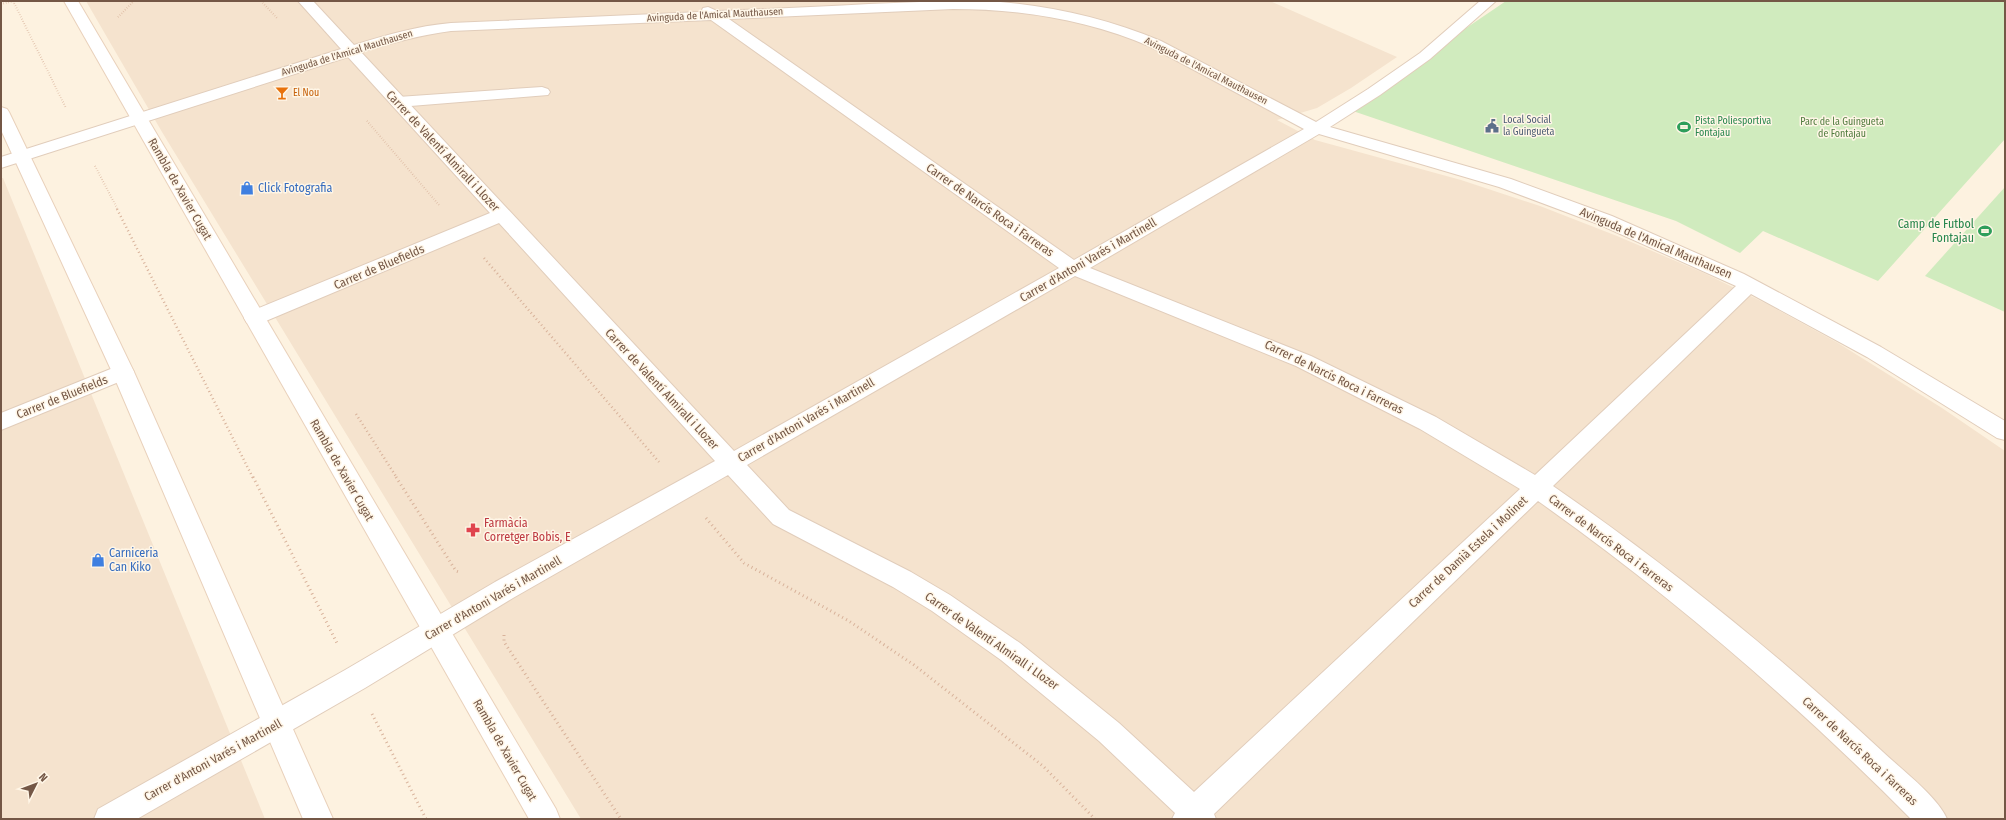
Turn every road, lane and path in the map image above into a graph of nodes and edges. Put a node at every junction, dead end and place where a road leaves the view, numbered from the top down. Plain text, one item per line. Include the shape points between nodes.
1 (13, 1) edge
2 (71, 1) edge
3 (134, 1) edge
4 (305, 1) edge
5 (694, 1) edge
6 (1489, 1) edge
7 (1, 4) edge
8 (714, 15) junction
9 (114, 21) dead end
10 (351, 51) junction
11 (542, 92) dead end
12 (398, 102) junction
13 (1347, 109) junction
14 (1282, 110) junction
15 (1, 112) edge
16 (140, 119) junction
17 (1315, 128) junction
18 (81, 138) junction
19 (22, 156) junction
20 (1, 163) edge
21 (502, 215) junction
22 (1072, 268) junction
23 (1749, 285) junction
24 (254, 318) junction
25 (123, 372) junction
26 (353, 410) dead end
27 (1, 422) edge
28 (2005, 432) edge
29 (731, 464) junction
30 (1537, 488) junction
31 (504, 590) junction
32 (436, 632) junction
33 (355, 679) junction
34 (277, 724) junction
35 (1194, 817) edge
36 (109, 819) edge
37 (318, 819) edge
38 (426, 819) edge
39 (545, 819) edge
40 (621, 819) edge
41 (1932, 819) edge

1 - 7 path
1 - 18 path
2 - 16 street, Rambla de Xavier Cugat
3 - 9 path
4 - 10 street, Carrer de Valentí Almirall i Llozer
5 - 8 street, Carrer de Narcís Roca i Farreras
6 - 13 street, Carrer d'Antoni Varés i Martinell via 1425,56
8 - 10 street, Avinguda de l'Amical Mauthausen via 451,27 408,33
8 - 14 street, Avinguda de l'Amical Mauthausen via 953,4 1042,11 1100,24 1156,44
8 - 22 street, Carrer de Narcís Roca i Farreras
10 - 12 street, Carrer de Valentí Almirall i Llozer
10 - 16 street, Avinguda de l'Amical Mauthausen
11 - 12 street
12 - 21 street, Carrer de Valentí Almirall i Llozer
13 - 14 street, Avinguda de l'Amical Mauthausen via 1312,114
13 - 17 street, Carrer d'Antoni Varés i Martinell
14 - 17 street, Avinguda de l'Amical Mauthausen
15 - 19 street
16 - 18 street
16 - 24 street, Rambla de Xavier Cugat
17 - 22 street, Carrer d'Antoni Varés i Martinell via 1289,146
17 - 23 street, Avinguda de l'Amical Mauthausen via 1505,183 1553,200 1672,248
18 - 19 street
18 - 33 path
19 - 20 street
19 - 25 street
21 - 24 street, Carrer de Bluefields
21 - 29 street, Carrer de Valentí Almirall i Llozer
22 - 29 street, Carrer d'Antoni Varés i Martinell
22 - 30 street, Carrer de Narcís Roca i Farreras via 1208,320 1335,375 1442,432
23 - 28 street, Avinguda de l'Amical Mauthausen via 1874,352
23 - 30 street, Carrer de Damià Estela i Molinet
24 - 32 street, Rambla de Xavier Cugat
25 - 27 street, Carrer de Bluefields
25 - 34 street
26 - 31 path via 456,571
29 - 31 street, Carrer d'Antoni Varés i Martinell
29 - 35 street, Carrer de Valentí Almirall i Llozer via 781,517 940,602 1069,696 1175,792
30 - 35 street, Carrer de Damià Estela i Molinet via 1390,626
30 - 41 street, Carrer de Narcís Roca i Farreras via 1729,633 1871,758
31 - 32 street, Carrer d'Antoni Varés i Martinell
31 - 40 path via 504,642
32 - 33 street, Carrer d'Antoni Varés i Martinell
32 - 39 street, Rambla de Xavier Cugat
33 - 34 street, Carrer d'Antoni Varés i Martinell
33 - 38 path
34 - 36 street, Carrer d'Antoni Varés i Martinell
34 - 37 street

